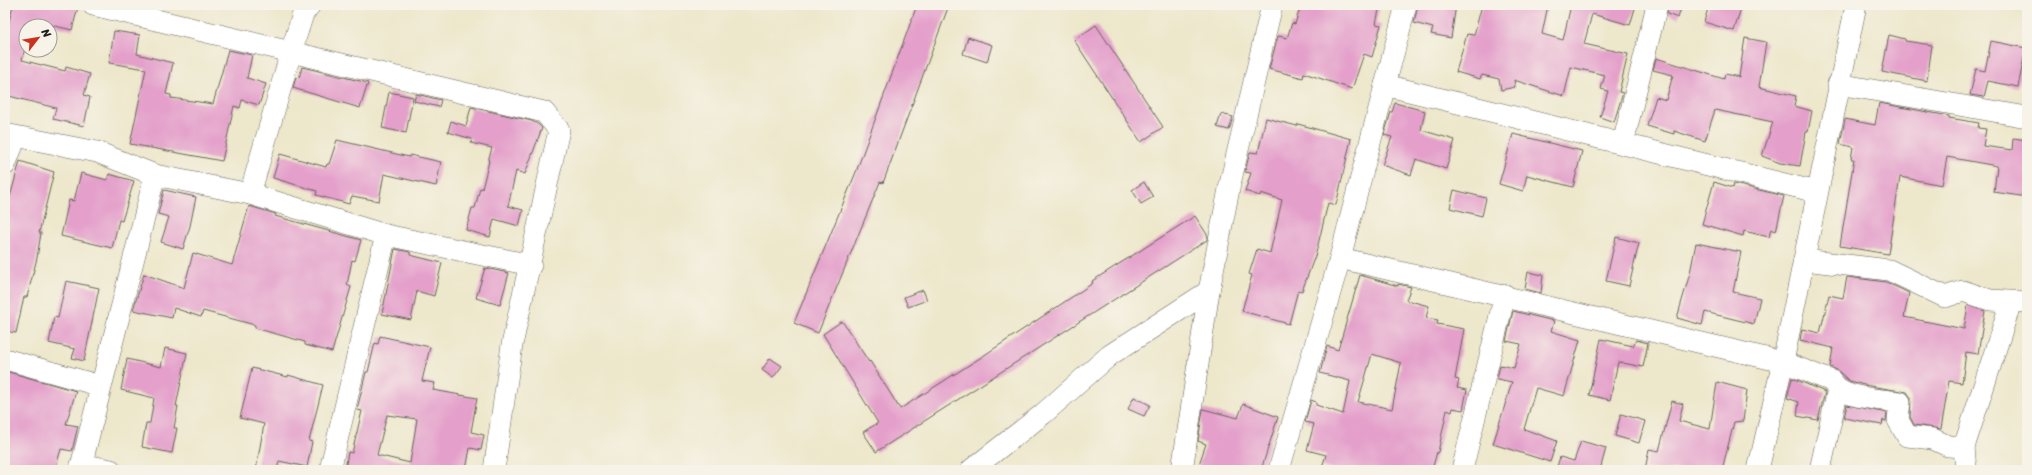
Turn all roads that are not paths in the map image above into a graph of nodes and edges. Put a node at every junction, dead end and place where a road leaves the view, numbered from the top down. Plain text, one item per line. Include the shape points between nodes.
1 (94, 5) edge
2 (310, 5) edge
3 (1272, 5) edge
4 (1406, 5) edge
5 (1657, 5) edge
6 (1856, 5) edge
7 (291, 52) junction
8 (1838, 84) junction
9 (1385, 85) junction
10 (2027, 117) edge
11 (10, 135) edge
12 (1622, 142) junction
13 (5, 164) edge
14 (155, 175) junction
15 (1817, 192) junction
16 (250, 194) junction
17 (386, 235) junction
18 (1340, 258) junction
19 (1804, 260) junction
20 (531, 265) junction
21 (1209, 291) junction
22 (1505, 295) junction
23 (2019, 302) edge
24 (5, 359) edge
25 (1783, 362) junction
26 (101, 386) junction
27 (1838, 389) junction
28 (1964, 447) junction
29 (81, 467) edge
30 (111, 470) edge
31 (330, 470) edge
32 (494, 470) edge
33 (971, 470) edge
34 (1182, 470) edge
35 (1279, 470) edge
36 (1464, 470) edge
37 (1758, 470) edge
38 (1820, 470) edge
39 (1966, 470) edge

1 - 7 street
2 - 7 street via 303,14
3 - 21 street via 1230,184
4 - 9 street
5 - 12 street
6 - 8 street
7 - 16 street
7 - 20 street via 544,112 560,130
8 - 10 street
8 - 15 street
9 - 12 street
9 - 18 street
11 - 13 street
11 - 14 street via 97,152
12 - 15 street
14 - 16 street
14 - 26 street
15 - 19 street
16 - 17 street
17 - 20 street
17 - 31 street
18 - 22 street
18 - 35 street
19 - 23 street via 1889,270 1945,297 1963,291 1990,300
19 - 25 street
20 - 32 street via 512,345
21 - 33 street via 1110,355 1043,414
21 - 34 street
22 - 25 street
22 - 36 street
23 - 28 street
24 - 26 street
25 - 27 street via 1832,381
25 - 37 street
26 - 29 street
27 - 28 street via 1845,393 1900,402 1898,420 1907,436 1933,439 1948,446
27 - 38 street
28 - 39 street
29 - 30 street

